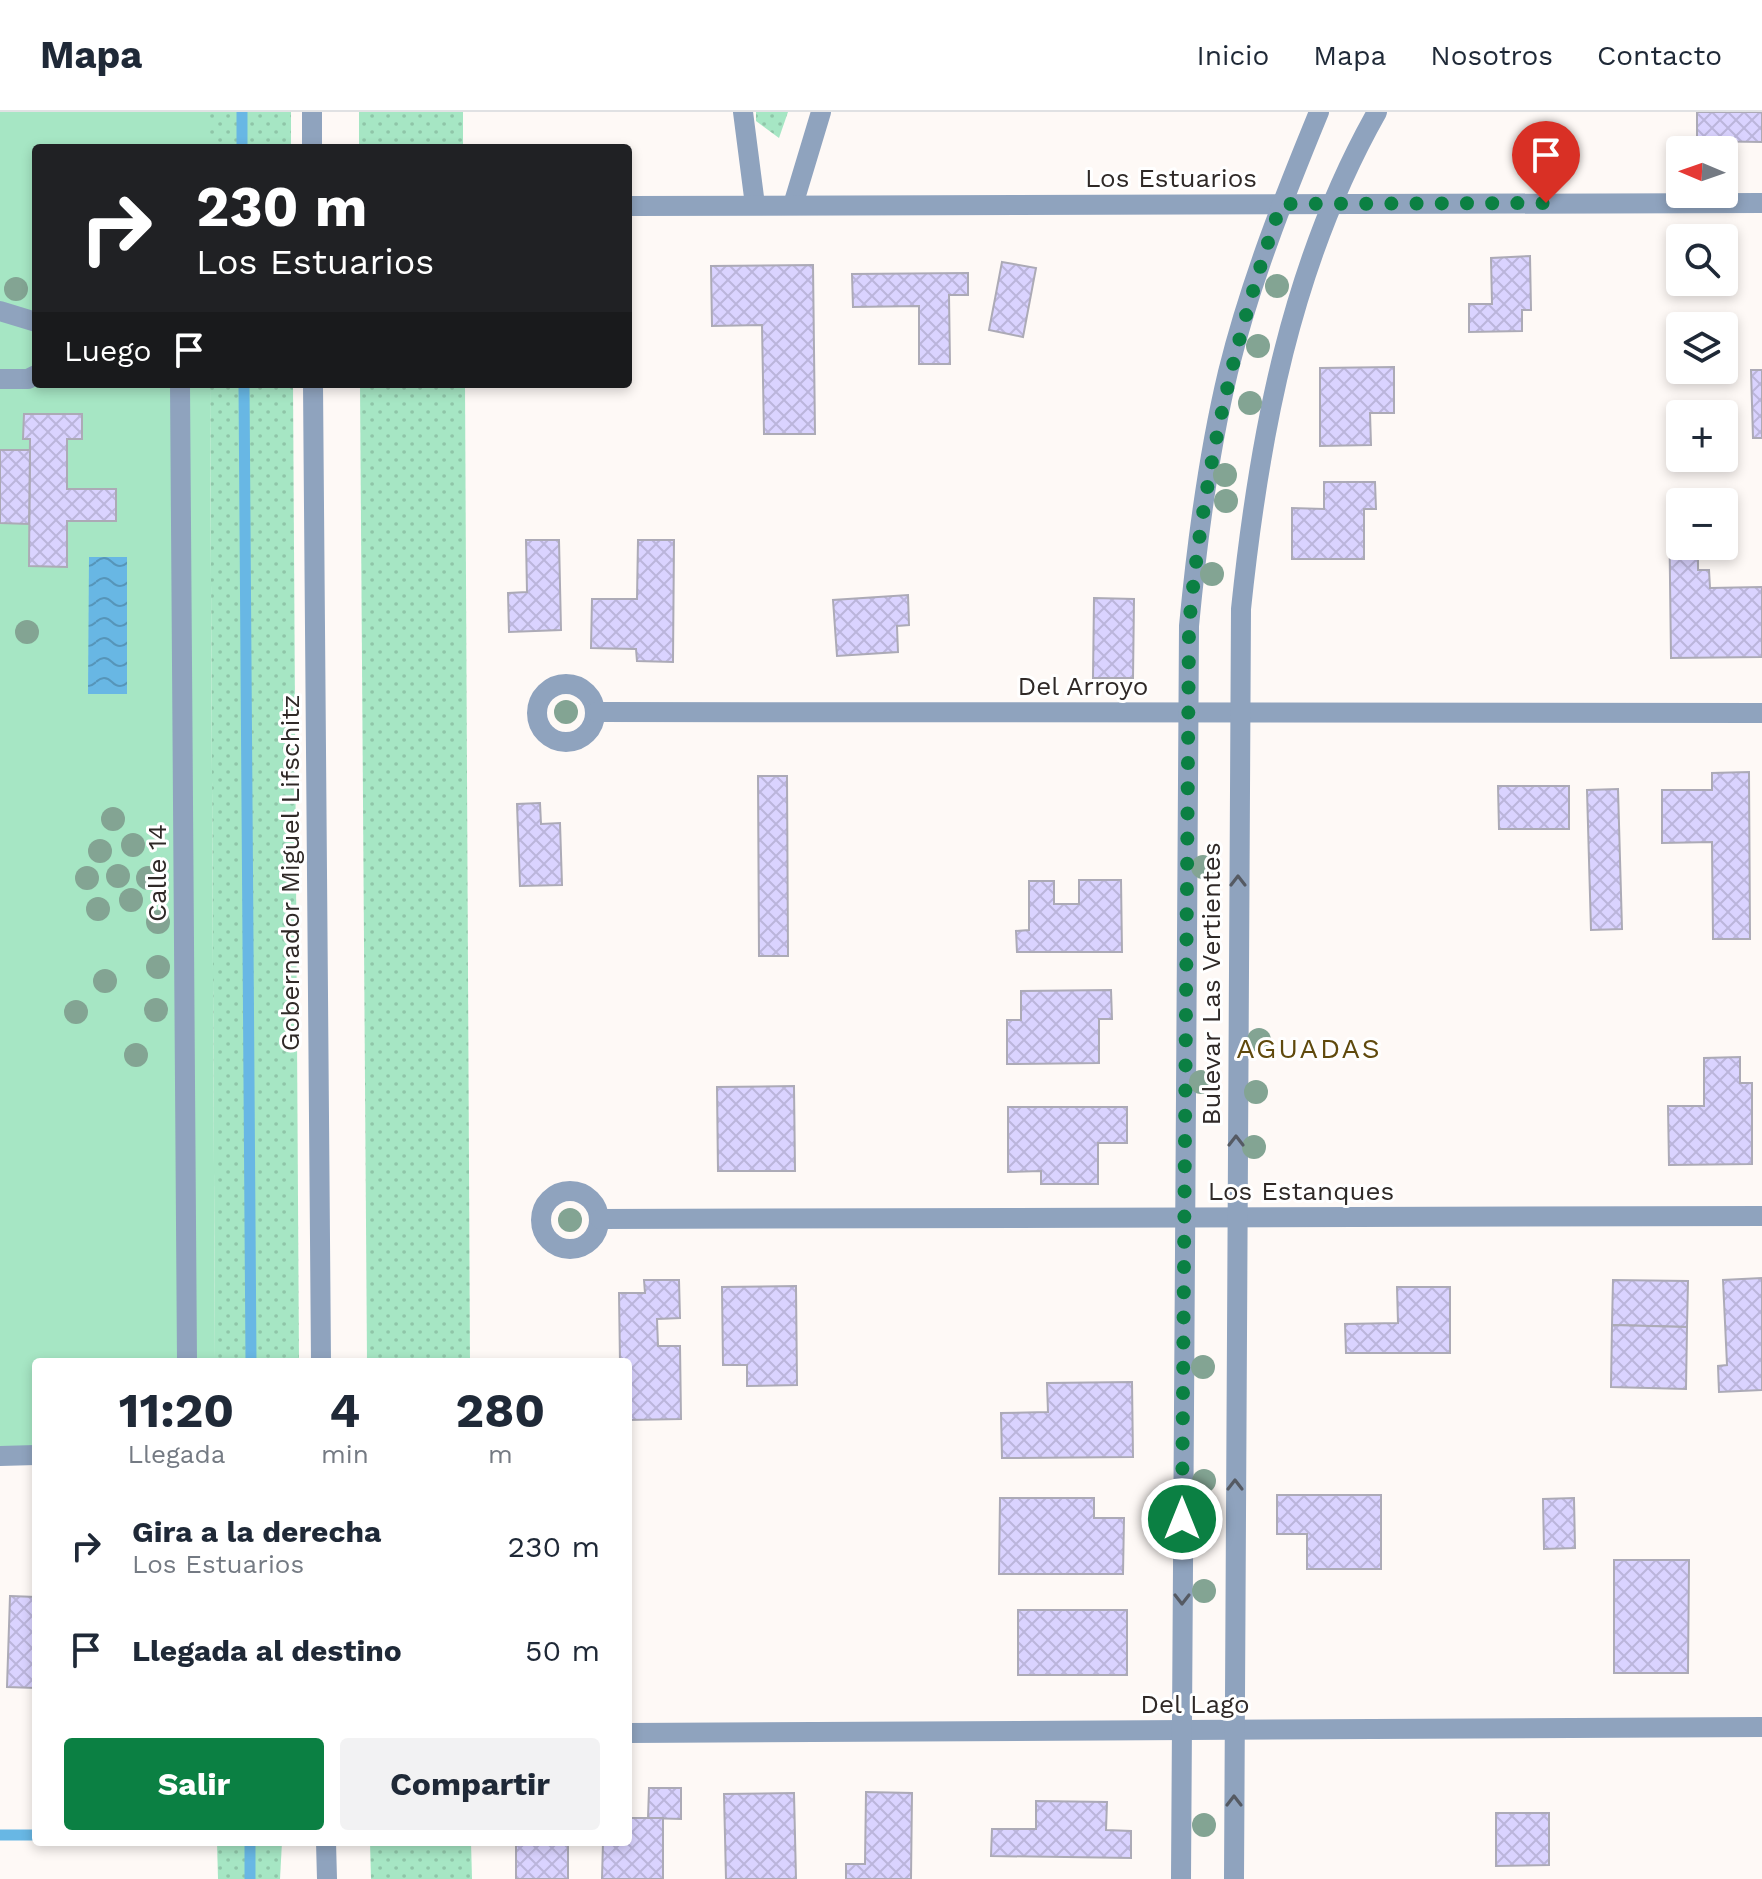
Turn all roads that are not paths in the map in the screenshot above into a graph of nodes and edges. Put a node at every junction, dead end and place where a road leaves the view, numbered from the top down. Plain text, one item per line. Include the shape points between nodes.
1 (312, 112) edge
2 (743, 112) edge
3 (821, 112) edge
4 (1319, 112) edge
5 (1377, 112) edge
6 (312, 144) edge
7 (1762, 203) edge
8 (1281, 204) junction
9 (1330, 204) junction
10 (755, 205) junction
11 (793, 205) junction
12 (632, 206) edge
13 (0, 311) edge
14 (32, 321) edge
15 (32, 377) edge
16 (0, 379) edge
17 (180, 388) edge
18 (313, 388) edge
19 (596, 712) dead end
20 (1186, 712) junction
21 (1239, 712) junction
22 (1762, 713) edge
23 (1762, 1216) edge
24 (1183, 1217) junction
25 (1236, 1217) junction
26 (600, 1219) dead end
27 (187, 1358) edge
28 (321, 1358) edge
29 (32, 1455) edge
30 (0, 1456) edge
31 (1762, 1727) edge
32 (1181, 1730) junction
33 (1234, 1730) junction
34 (632, 1733) edge
35 (326, 1846) edge
36 (327, 1879) edge
37 (1181, 1879) edge
38 (1234, 1879) edge

1 - 6 street
2 - 10 street
3 - 11 street
4 - 8 street, Bulevar Las Vertientes
5 - 9 street, Bulevar Las Vertientes
7 - 9 street, Los Estuarios
8 - 9 street, Los Estuarios
8 - 11 street, Los Estuarios
8 - 20 street, Bulevar Las Vertientes via 1229,370 1211,455 1194,569
9 - 21 street, Bulevar Las Vertientes via 1270,403 1241,609
10 - 11 street, Los Estuarios
10 - 12 street, Los Estuarios
13 - 14 street
15 - 16 street
17 - 27 street, Calle 14
18 - 28 street, Gobernador Miguel Lifschitz
19 - 20 street, Del Arroyo
20 - 21 street, Del Arroyo
20 - 24 street, Bulevar Las Vertientes
21 - 22 street, Del Arroyo
25 -> 21 street, Bulevar Las Vertientes
23 - 25 street, Los Estanques
24 - 25 street, Los Estanques
24 - 26 street, Los Estanques
24 -> 32 street, Bulevar Las Vertientes
33 -> 25 street, Bulevar Las Vertientes
29 - 30 street
31 - 33 street, Del Lago
32 - 33 street, Del Lago
32 - 34 street, Del Lago
32 - 37 street, Bulevar Las Vertientes
38 -> 33 street, Bulevar Las Vertientes
35 - 36 street

